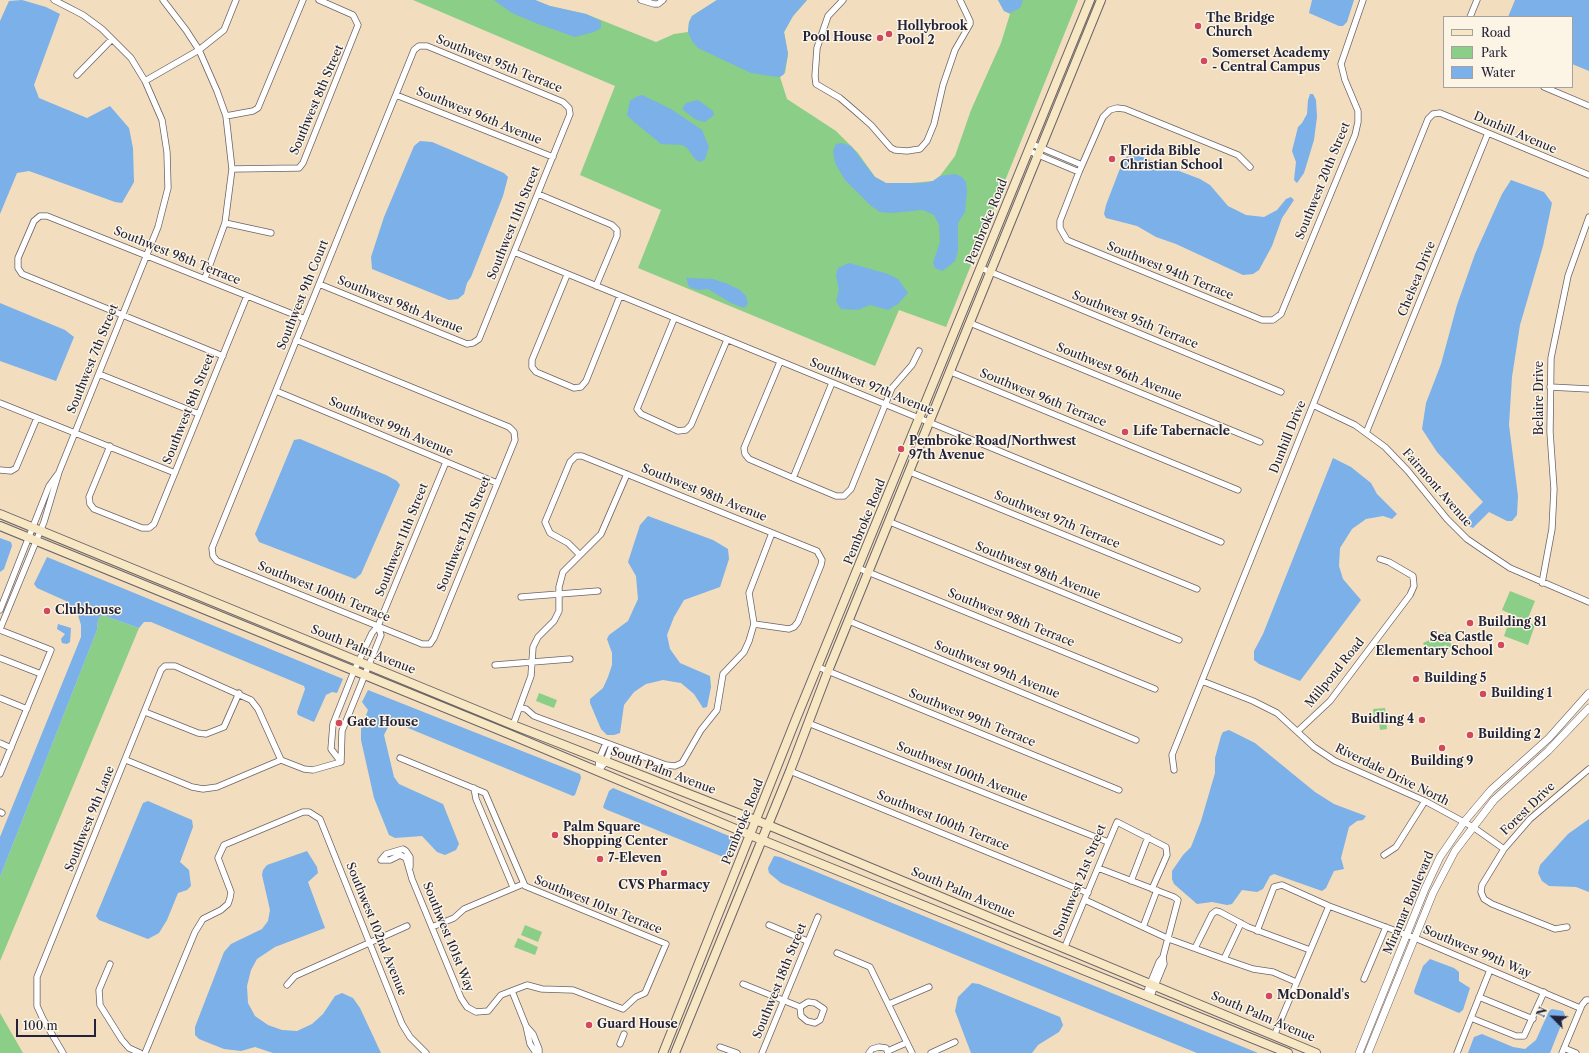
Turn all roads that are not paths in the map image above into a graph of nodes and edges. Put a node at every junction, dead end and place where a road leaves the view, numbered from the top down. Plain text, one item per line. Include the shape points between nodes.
1 (54, 0) edge
2 (163, 0) edge
3 (236, 0) edge
4 (303, 0) edge
5 (319, 0) edge
6 (641, 0) edge
7 (663, 0) edge
8 (843, 0) edge
9 (960, 0) edge
10 (1090, 0) edge
11 (1101, 0) edge
12 (1363, 0) edge
13 (1477, 0) edge
14 (170, 3) edge
15 (1470, 16) edge
16 (112, 39) junction
17 (419, 46) joint
18 (199, 50) junction
19 (77, 75) dead end
20 (145, 81) junction
21 (1546, 88) edge
22 (396, 95) junction
23 (1589, 106) edge
24 (569, 108) joint
25 (1433, 114) joint
26 (226, 116) junction
27 (1488, 134) junction
28 (1030, 148) junction
29 (1039, 151) junction
30 (553, 157) junction
31 (1082, 165) junction
32 (1250, 167) dead end
33 (232, 169) junction
34 (1079, 172) junction
35 (1589, 175) edge
36 (538, 194) junction
37 (1589, 217) edge
38 (225, 223) junction
39 (271, 233) dead end
40 (514, 252) junction
41 (147, 255) junction
42 (981, 268) junction
43 (991, 273) junction
44 (567, 275) junction
45 (205, 278) junction
46 (319, 284) junction
47 (596, 286) junction
48 (247, 296) junction
49 (620, 296) junction
50 (123, 315) junction
51 (305, 319) junction
52 (674, 319) junction
53 (1274, 320) joint
54 (970, 323) junction
55 (296, 340) junction
56 (727, 340) junction
57 (473, 344) joint
58 (919, 351) dead end
59 (223, 356) junction
60 (780, 362) junction
61 (951, 372) junction
62 (99, 374) junction
63 (832, 383) junction
64 (1550, 386) junction
65 (1589, 389) edge
66 (276, 391) junction
67 (1281, 392) dead end
68 (0, 403) edge
69 (884, 404) junction
70 (1313, 405) junction
71 (199, 414) junction
72 (37, 418) junction
73 (919, 418) junction
74 (929, 423) junction
75 (75, 433) junction
76 (1366, 433) junction
77 (1260, 442) dead end
78 (110, 446) junction
79 (446, 462) junction
80 (0, 470) edge
81 (59, 472) junction
82 (910, 472) junction
83 (175, 473) junction
84 (627, 474) junction
85 (793, 478) junction
86 (497, 483) junction
87 (1238, 490) dead end
88 (0, 514) edge
89 (890, 522) junction
90 (0, 526) edge
91 (36, 529) junction
92 (772, 533) junction
93 (32, 539) junction
94 (1221, 542) dead end
95 (580, 555) junction
96 (213, 556) joint
97 (1380, 559) dead end
98 (858, 568) junction
99 (869, 572) junction
100 (1542, 583) junction
101 (9, 587) junction
102 (1197, 589) dead end
103 (16, 590) junction
104 (598, 591) dead end
105 (559, 594) junction
106 (521, 597) dead end
107 (1589, 602) edge
108 (0, 610) edge
109 (6, 614) junction
110 (849, 621) junction
111 (754, 624) junction
112 (378, 626) junction
113 (0, 630) edge
114 (1178, 640) dead end
115 (430, 644) joint
116 (0, 658) edge
117 (570, 659) dead end
118 (359, 661) junction
119 (532, 662) junction
120 (369, 665) junction
121 (495, 665) dead end
122 (818, 667) junction
123 (354, 671) junction
124 (828, 671) junction
125 (41, 674) junction
126 (365, 675) junction
127 (1202, 681) junction
128 (1155, 689) dead end
129 (239, 693) junction
130 (1589, 693) edge
131 (0, 698) edge
132 (520, 708) junction
133 (1589, 708) edge
134 (27, 709) junction
135 (145, 712) junction
136 (808, 723) junction
137 (514, 725) junction
138 (332, 729) junction
139 (342, 731) junction
140 (1298, 731) junction
141 (1136, 740) dead end
142 (606, 743) junction
143 (0, 744) edge
144 (612, 745) junction
145 (10, 748) junction
146 (400, 758) dead end
147 (126, 760) junction
148 (281, 760) junction
149 (602, 760) junction
150 (341, 762) junction
151 (1589, 769) edge
152 (1174, 770) dead end
153 (598, 771) junction
154 (790, 771) junction
155 (0, 774) edge
156 (474, 788) junction
157 (1119, 790) dead end
158 (1425, 801) junction
159 (757, 820) junction
160 (1464, 822) junction
161 (768, 825) junction
162 (1472, 826) junction
163 (751, 834) junction
164 (1148, 837) junction
165 (762, 840) junction
166 (1108, 842) junction
167 (1504, 848) junction
168 (1384, 855) dead end
169 (1098, 868) junction
170 (409, 869) junction
171 (1131, 881) junction
172 (523, 884) junction
173 (513, 887) junction
174 (1155, 889) junction
175 (1088, 893) junction
176 (1085, 900) junction
177 (1329, 906) junction
178 (818, 917) dead end
179 (1241, 923) junction
180 (769, 925) dead end
181 (407, 926) dead end
182 (1143, 926) junction
183 (432, 927) junction
184 (1386, 927) junction
185 (1567, 928) dead end
186 (1257, 930) junction
187 (1407, 934) junction
188 (1415, 938) junction
189 (1169, 939) junction
190 (807, 940) junction
191 (369, 942) junction
192 (1195, 948) junction
193 (1064, 949) junction
194 (1310, 950) junction
195 (837, 953) dead end
196 (1224, 959) junction
197 (110, 964) dead end
198 (1490, 970) junction
199 (1364, 979) dead end
200 (1296, 982) junction
201 (743, 984) dead end
202 (1153, 984) junction
203 (287, 985) dead end
204 (929, 987) dead end
205 (512, 991) junction
206 (645, 992) joint
207 (1544, 992) junction
208 (1148, 997) junction
209 (1479, 997) junction
210 (782, 1000) junction
211 (1588, 1000) edge
212 (889, 1004) junction
213 (800, 1007) junction
214 (1580, 1008) junction
215 (1471, 1018) junction
216 (1533, 1019) junction
217 (624, 1034) dead end
218 (1274, 1036) junction
219 (955, 1042) dead end
220 (906, 1043) junction
221 (620, 1044) dead end
222 (720, 1047) dead end
223 (1563, 1051) edge
224 (888, 1052) edge
225 (63, 1053) edge
226 (140, 1053) edge
227 (146, 1053) edge
228 (426, 1053) edge
229 (537, 1053) edge
230 (663, 1053) edge
231 (675, 1053) edge
232 (737, 1053) edge
233 (762, 1053) edge
234 (869, 1053) edge
235 (912, 1053) edge
236 (931, 1053) edge
237 (1288, 1053) edge
238 (1316, 1053) edge
239 (1359, 1053) edge
240 (1368, 1053) edge
241 (1457, 1053) edge
242 (1576, 1053) edge

1 - 16 street via 87,18
2 - 14 street
3 - 18 street via 224,30
4 - 26 street via 258,108
5 - 33 street, Southwest 8th Street via 353,15 357,21 357,32 303,163 299,168
6 - 7 street via 654,4
8 - 9 street via 828,16 817,48 816,84 840,98 871,124 891,148 907,151 920,149 927,141 955,50 970,24
10 - 28 main road, Pembroke Road
11 - 29 main road, Pembroke Road
12 - 53 street, Southwest 20th Street via 1341,64 1358,111 1355,135 1281,314
13 - 15 street
14 - 18 street
16 - 19 street
16 - 20 street via 131,58
17 - 22 street, Southwest 9th Court via 414,50
17 - 24 street, Southwest 95th Terrace via 427,46 556,99
18 - 20 street
18 - 26 street
20 - 41 street via 162,120 168,152 165,207
21 - 23 street
22 - 30 street, Southwest 96th Avenue
22 - 46 street, Southwest 9th Court
24 - 30 street, Southwest 11th Street via 570,114
25 - 27 street, Dunhill Avenue via 1440,113
25 - 70 street, Dunhill Drive via 1428,119
26 - 33 street
27 - 35 street, Dunhill Avenue
27 - 76 street, Chelsea Drive
28 - 29 street
28 - 42 main road, Pembroke Road
29 - 31 street
29 - 34 street
29 - 43 main road, Pembroke Road
30 - 36 street, Southwest 11th Street
31 - 32 street via 1103,117 1110,110 1117,108 1238,155
31 - 34 street
33 - 38 street
34 - 53 street, Southwest 94th Terrace via 1060,221 1062,234 1067,240 1262,320
36 - 40 street, Southwest 11th Street
36 - 47 street via 612,225 617,230 617,236
37 - 64 street, Belaire Drive via 1568,276 1559,313 1551,358
38 - 39 street
38 - 45 street
40 - 44 street, Southwest 97th Avenue
40 - 57 street, Southwest 11th Street via 479,339
41 - 45 street, Southwest 98th Terrace
41 - 50 street, Southwest 7th Street
41 - 50 street, Southwest 98th Terrace via 47,216 40,216 34,221 18,258 18,268 22,274
42 - 43 street, Southwest 95th Terrace
42 - 73 main road, Pembroke Road
43 - 54 main road, Pembroke Road
43 - 67 street, Southwest 95th Terrace
44 - 47 street, Southwest 97th Avenue
44 - 49 street via 532,360 532,367 536,372 574,388 581,387 586,381
45 - 48 street, Southwest 98th Terrace
46 - 51 street, Southwest 9th Court
46 - 57 street, Southwest 98th Avenue via 467,344
47 - 49 street, Southwest 97th Avenue
48 - 51 street, Southwest 98th Terrace
48 - 59 street, Southwest 8th Street
49 - 52 street, Southwest 97th Avenue
50 - 59 street
50 - 62 street, Southwest 7th Street
51 - 55 street, Southwest 9th Court
52 - 56 street, Southwest 97th Avenue
52 - 56 street via 637,409 641,414 678,431 686,430 691,425
54 - 61 main road, Pembroke Road
54 - 77 street, Southwest 96th Avenue
55 - 66 street, Southwest 9th Court
55 - 86 street, Southwest 12th Street via 509,427 514,432 515,440
56 - 60 street, Southwest 97th Avenue
58 - 69 street via 912,365 892,388
59 - 71 street, Southwest 8th Street
60 - 63 street, Southwest 97th Avenue
60 - 85 street via 744,448 748,459
61 - 74 main road, Pembroke Road
61 - 87 street, Southwest 96th Terrace
62 - 71 street
62 - 75 street, Southwest 7th Street
63 - 69 street, Southwest 97th Avenue
63 - 85 street
64 - 65 street
64 - 100 street, Belaire Drive via 1554,489 1552,529
66 - 79 street, Southwest 99th Avenue
66 - 96 street, Southwest 9th Court via 212,548
68 - 72 street
69 - 73 street, Southwest 97th Avenue
69 - 85 street via 851,488 844,496 836,496
70 - 76 street, Fairmont Avenue
70 - 127 street, Dunhill Drive
71 - 83 street, Southwest 8th Street
72 - 75 street
72 - 80 street via 16,468 11,471
73 - 74 street, Southwest 97th Avenue
73 - 98 main road, Pembroke Road
74 - 82 main road, Pembroke Road
74 - 94 street, Southwest 97th Avenue
75 - 78 street
75 - 81 street, Southwest 7th Street
76 - 100 street, Fairmont Avenue via 1397,459 1467,539 1510,568
78 - 83 street
78 - 83 street, Southwest 8th Street via 89,497 94,508 149,528 154,524
79 - 86 street, Southwest 99th Avenue
79 - 112 street, Southwest 11th Street
81 - 91 street, Southwest 7th Street via 49,486
81 - 91 street, Southwest 7th Street via 51,504
82 - 89 main road, Pembroke Road
82 - 102 street, Southwest 97th Terrace
84 - 92 street, Southwest 98th Avenue
84 - 95 street via 601,534
84 - 95 street, Southwest 98th Avenue via 584,456 576,456 570,462 547,518 546,527 550,533
86 - 115 street, Southwest 12th Street
88 - 91 main road, South Palm Avenue
89 - 99 main road, Pembroke Road
89 - 114 street, Southwest 98th Avenue
90 - 93 main road, South Palm Avenue
91 - 93 street, Southwest 7th Street
91 - 118 main road, South Palm Avenue
92 - 111 street via 749,593
92 - 111 street, Southwest 98th Avenue via 817,551 822,560 794,627 788,629
93 - 101 street, Southwest 7th Street
93 - 103 street, Southwest 7th Street
93 - 123 main road, South Palm Avenue
95 - 105 street via 563,572 559,582
96 - 112 street, Southwest 100th Terrace via 217,561
97 - 140 street, Millpond Road via 1413,576 1414,586 1410,595 1330,701
98 - 99 street, Southwest 98th Terrace
98 - 122 main road, Pembroke Road
99 - 110 main road, Pembroke Road
99 - 128 street, Southwest 98th Terrace
100 - 107 street, Fairmont Avenue
101 - 103 street
101 - 108 street, Southwest 7th Street
103 - 109 street, Southwest 7th Street
104 - 105 street
105 - 106 street
105 - 119 street via 559,611 554,621 536,641
108 - 109 street
109 - 113 street, Southwest 7th Street
110 - 124 main road, Pembroke Road
110 - 141 street, Southwest 99th Avenue
111 - 144 street via 744,652 723,674 717,710 701,730 682,763 675,766 666,765
112 - 115 street, Southwest 100th Terrace via 422,644
112 - 118 street, Southwest 11th Street
112 - 120 street, Southwest 11th Street via 381,635
113 - 125 street via 51,650
116 - 125 street
117 - 119 street
118 - 120 main road, South Palm Avenue
118 - 123 street, Southwest 11th Street
119 - 121 street
119 - 132 street via 531,676
120 - 126 street, Southwest 11th Street
120 - 137 main road, South Palm Avenue
122 - 124 street, Southwest 99th Terrace
122 - 159 main road, Pembroke Road
123 - 126 main road, South Palm Avenue
123 - 138 street, Southwest 11th Street
124 - 136 main road, Pembroke Road
124 - 157 street, Southwest 99th Terrace
125 - 134 street
126 - 139 street, Southwest 11th Street
126 - 153 main road, South Palm Avenue
127 - 140 street, Riverdale Drive North via 1277,713
127 - 152 street, Dunhill Drive via 1172,755
129 - 135 street via 224,727 206,734
129 - 135 street, Southwest 9th Lane via 171,665 165,666 161,670
129 - 148 street via 251,700 258,709
130 - 160 street, Miramar Boulevard via 1549,738 1501,780
131 - 134 street
132 - 137 street
132 - 142 street via 526,709 534,716
133 - 162 street, Miramar Boulevard via 1548,751 1494,800
134 - 145 street
135 - 147 street, Southwest 9th Lane
136 - 154 main road, Pembroke Road
136 - 166 street, Southwest 100th Avenue
137 - 149 main road, South Palm Avenue
138 - 139 street
138 - 150 street, Southwest 11th Street via 331,749
139 - 150 street, Southwest 11th Street
140 - 158 street, Riverdale Drive North via 1314,747 1335,761
142 - 144 street
142 - 149 street
143 - 145 street
144 - 149 street
145 - 155 street
146 - 156 street, Southwest 101st Terrace
147 - 148 street via 192,787 203,789 217,786
147 - 225 street, Southwest 9th Lane via 41,966 36,986 37,1006
148 - 150 street via 313,770
149 - 153 street
149 - 159 main road, South Palm Avenue
151 - 167 street, Forest Drive via 1530,819
153 - 163 main road, South Palm Avenue
154 - 161 main road, Pembroke Road
154 - 175 street, Southwest 100th Terrace
156 - 172 street, Southwest 101st Terrace via 485,793
156 - 173 street via 476,800
158 - 160 street, Riverdale Drive North
158 - 168 street via 1396,847
159 - 161 main road, South Palm Avenue
159 - 163 main road, Pembroke Road
160 - 162 street, Riverdale Drive North
160 - 187 street, Miramar Boulevard via 1440,857
161 - 165 main road, Pembroke Road
161 - 193 main road, South Palm Avenue
162 - 167 street, Riverdale Drive North
162 - 188 street, Miramar Boulevard via 1438,882
163 - 165 main road, South Palm Avenue
163 - 230 main road, Pembroke Road
164 - 166 street, Southwest 21st Street via 1117,822
164 - 171 street
164 - 174 street via 1166,847 1166,855
165 - 208 main road, South Palm Avenue
165 - 231 main road, Pembroke Road
166 - 169 street, Southwest 21st Street
167 - 185 street, Forest Drive via 1482,885 1484,899 1555,929
169 - 171 street
169 - 175 street, Southwest 21st Street
170 - 170 street, Southwest 101st Way via 410,857 402,849 386,854 381,860 403,856
170 - 183 street, Southwest 101st Way
171 - 174 street
172 - 173 street, Southwest 101st Terrace
172 - 206 street, Southwest 101st Terrace via 666,944
173 - 183 street, Southwest 101st Terrace
174 - 182 street
174 - 189 street via 1174,897 1179,902
175 - 176 street, Southwest 21st Street
176 - 182 street
176 - 193 street, Southwest 21st Street
177 - 184 street, Southwest 99th Way
177 - 186 street, Southwest 99th Way via 1278,885 1274,887
177 - 194 street
178 - 190 street, Southwest 18th Street
179 - 186 street
179 - 192 street via 1216,911
179 - 196 street
180 - 190 street
181 - 191 street
182 - 189 street
183 - 205 street, Southwest 101st Way via 460,998 467,1007 476,1012 488,1011 499,997
184 - 187 street, Southwest 99th Way
184 - 199 street
186 - 194 street
187 - 188 street, Southwest 99th Way
187 - 239 street, Miramar Boulevard
188 - 198 street, Southwest 99th Way
188 - 240 street, Miramar Boulevard
189 - 192 street
189 - 202 street
190 - 210 street, Southwest 18th Street
191 - 203 street via 295,976
191 - 227 street, Southwest 102nd Avenue via 320,819 303,812 224,845 218,858 231,892 228,904 203,919 195,932
191 - 228 street, Southwest 102nd Avenue via 402,1024 410,1037
192 - 196 street
193 - 202 main road, South Palm Avenue
194 - 200 street
195 - 212 street via 870,967
196 - 200 street via 1253,969 1273,972
197 - 226 street via 99,990 100,1005 122,1040 129,1048
198 - 207 street, Southwest 99th Way
198 - 209 street
200 - 218 street
201 - 210 street
202 - 208 street
202 - 218 main road, South Palm Avenue
204 - 212 street
205 - 206 street, Southwest 101st Way via 527,985 542,989 573,990 623,1008
205 - 229 street via 526,1026 527,1036
207 - 214 street, Southwest 99th Way
207 - 216 street
208 - 237 main road, South Palm Avenue
209 - 215 street
209 - 216 street
210 - 213 street
210 - 233 street, Southwest 18th Street
211 - 214 street
212 - 220 street
213 - 213 street via 808,1002 824,1009 820,1020 815,1023 801,1016
214 - 223 street
215 - 216 street via 1521,1037 1528,1031
215 - 241 street
217 - 221 street
218 - 238 main road, South Palm Avenue
219 - 236 street
220 - 224 street
220 - 235 street
222 - 232 street
223 - 242 street
224 - 234 street via 886,1048 879,1047

